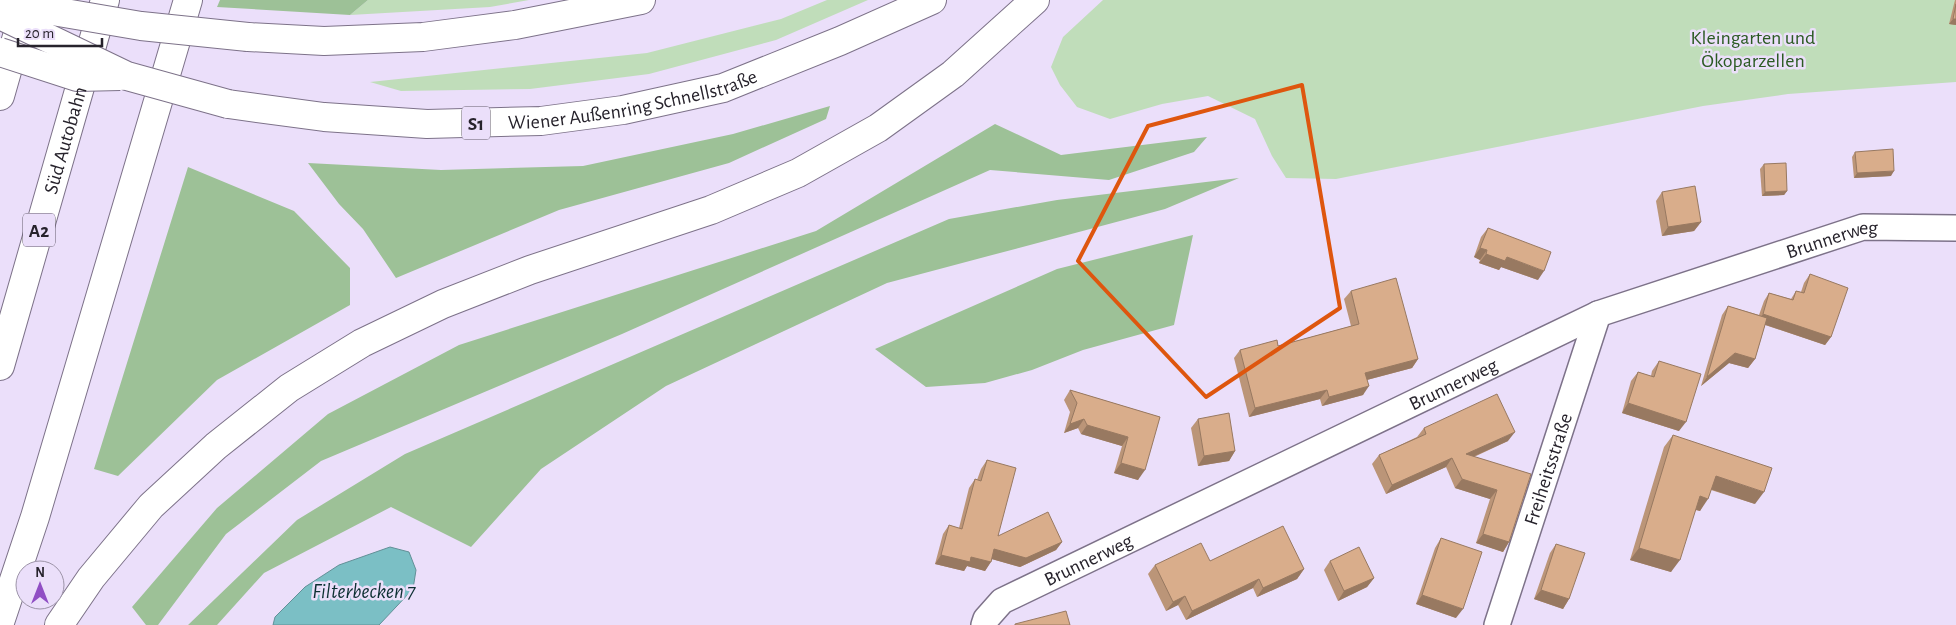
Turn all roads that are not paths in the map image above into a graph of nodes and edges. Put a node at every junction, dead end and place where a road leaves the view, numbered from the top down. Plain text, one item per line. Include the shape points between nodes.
1 (28, 0) edge
2 (105, 0) edge
3 (188, 0) edge
4 (641, 0) edge
5 (932, 0) edge
6 (1035, 0) edge
7 (0, 2) edge
8 (0, 15) edge
9 (0, 52) edge
10 (126, 76) junction
11 (0, 96) edge
12 (1956, 228) edge
13 (1598, 314) junction
14 (0, 366) edge
15 (0, 622) edge
16 (59, 625) edge
17 (984, 625) edge
18 (1497, 625) edge

1 - 11 highway
2 - 14 highway, Süd Autobahn / A2
3 - 15 highway via 35,517
4 - 7 highway, bridge via 515,25 423,37 324,41 141,26
5 - 10 highway, Wiener Außenring Schnellstraße / S1, bridge via 723,88 623,110 540,122 427,124 324,117 228,104
6 - 16 highway via 946,79 878,128 798,173 711,210 530,270 443,304 362,342 289,388 216,446 151,506 91,578
8 - 10 highway, Wiener Außenring Schnellstraße / S1, bridge
9 - 10 highway, bridge via 77,77
12 - 13 street, Brunnerweg via 1863,227
13 - 17 street, Brunnerweg via 1002,601
13 - 18 street, Freiheitsstraße

